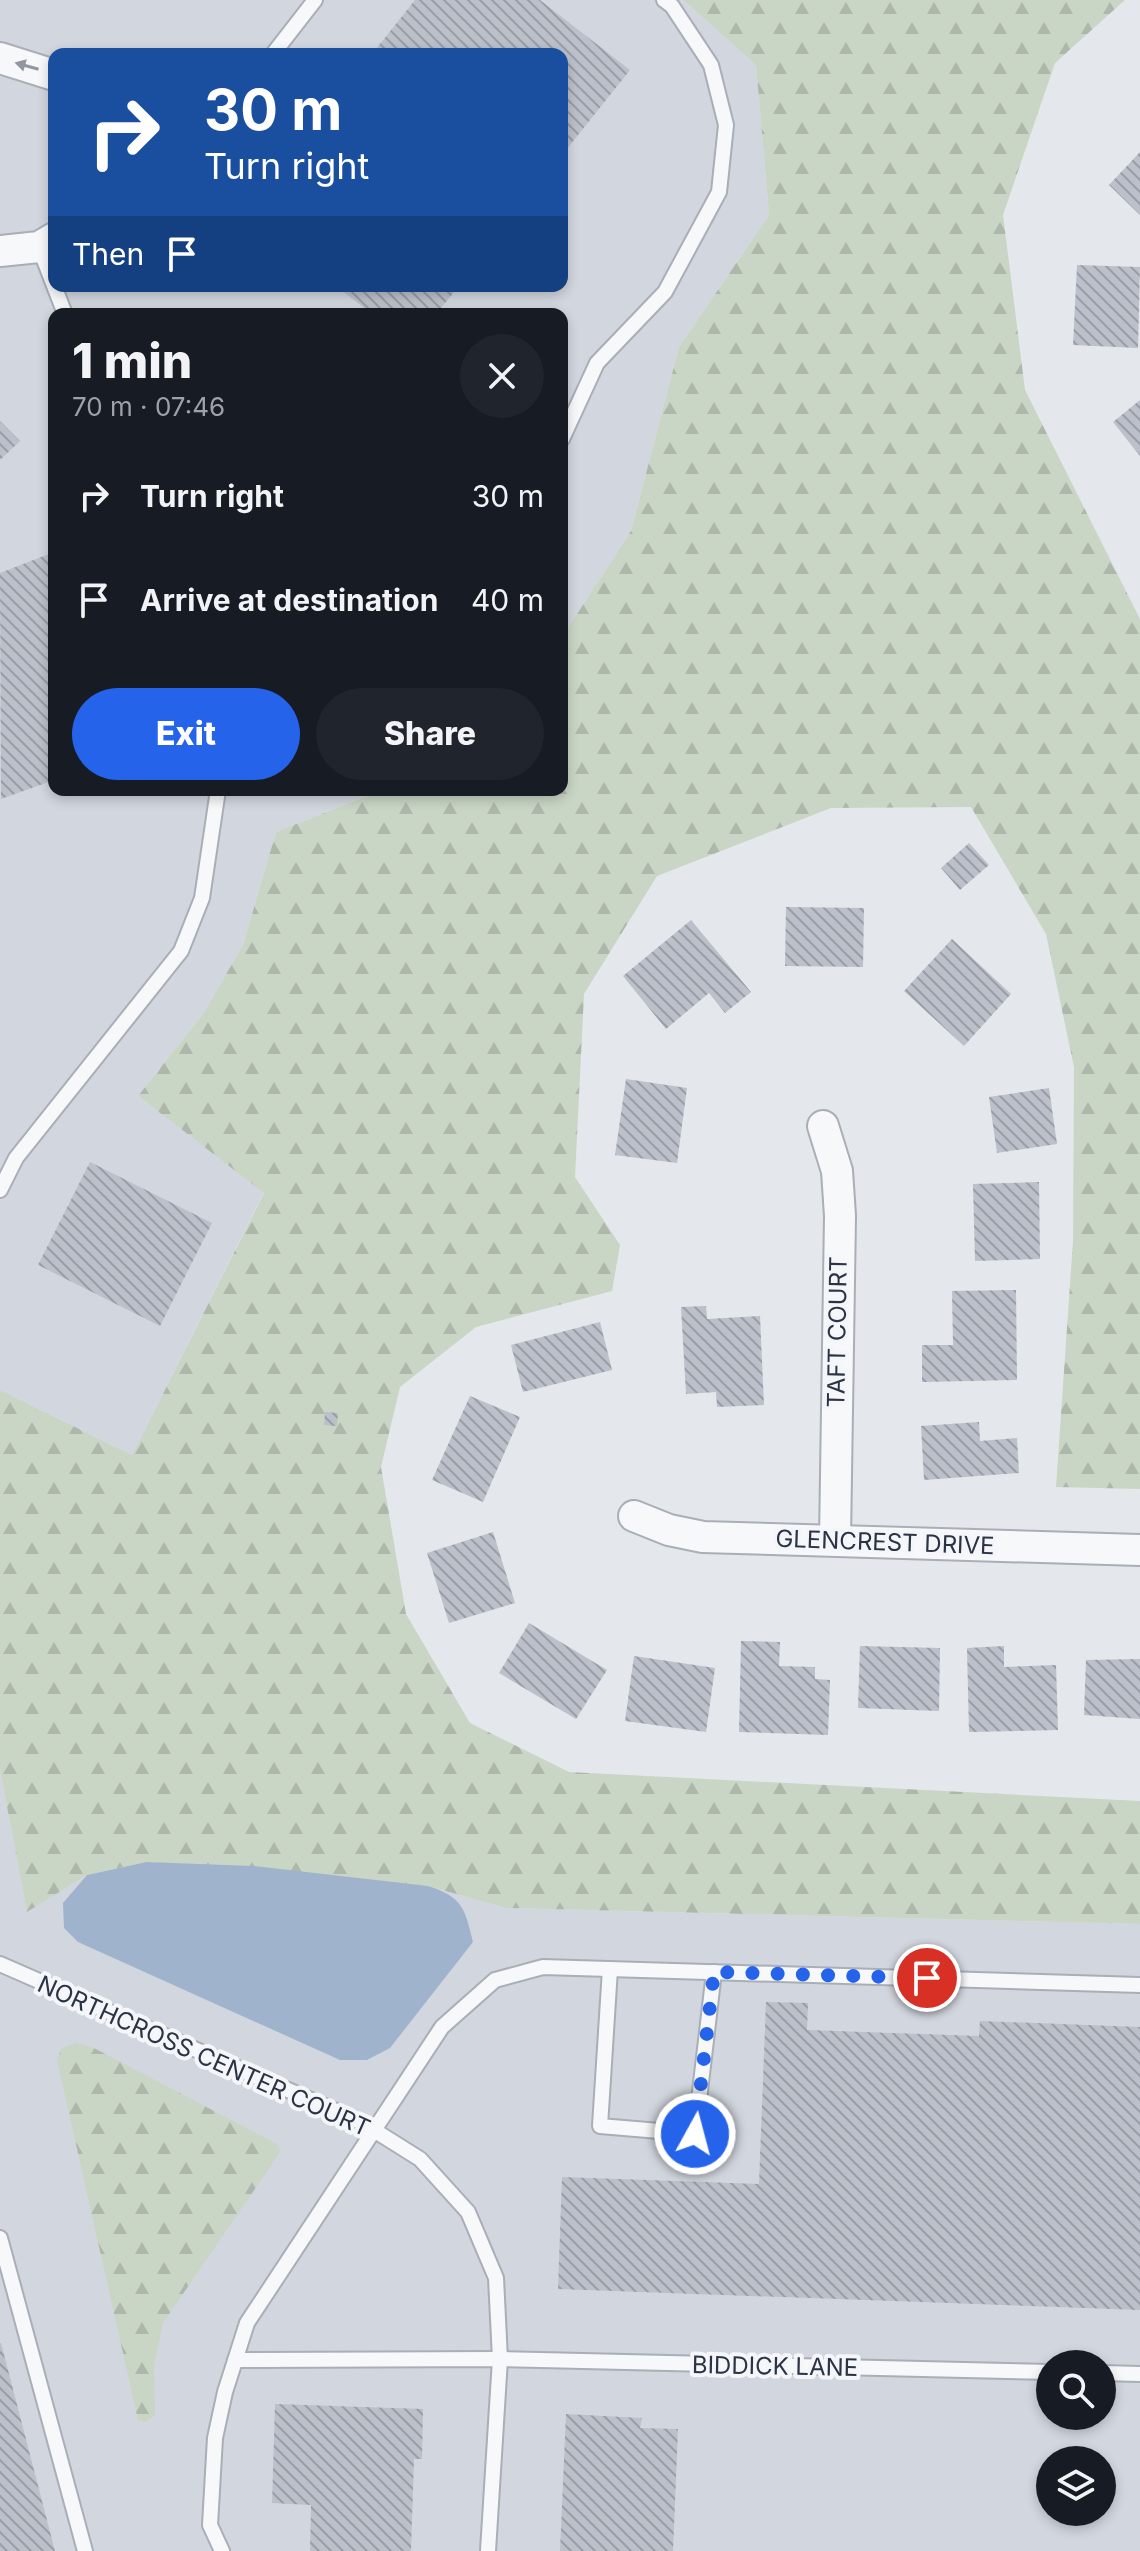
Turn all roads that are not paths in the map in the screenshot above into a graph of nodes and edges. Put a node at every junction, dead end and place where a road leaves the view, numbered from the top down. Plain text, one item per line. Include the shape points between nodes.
1 (315, 0) edge
2 (664, 0) edge
3 (278, 48) edge
4 (0, 58) edge
5 (48, 73) edge
6 (47, 242) edge
7 (0, 251) edge
8 (568, 426) edge
9 (217, 796) edge
10 (823, 1126) dead end
11 (0, 1190) edge
12 (634, 1516) dead end
13 (835, 1540) junction
14 (1140, 1550) edge
15 (0, 1964) edge
16 (610, 1969) junction
17 (714, 1972) junction
18 (1140, 1985) edge
19 (375, 2132) junction
20 (0, 2238) edge
21 (500, 2359) junction
22 (235, 2360) junction
23 (1036, 2372) edge
24 (1116, 2373) edge
25 (1140, 2374) edge
26 (85, 2551) edge
27 (222, 2551) edge
28 (488, 2551) edge

1 - 3 lane
2 - 8 lane via 711,65 726,125 719,192 665,292 597,363
5 -> 4 street
6 - 7 street
9 - 11 lane via 202,898 181,951 16,1158
10 - 13 street, TAFT COURT via 837,1171 840,1216
12 - 13 street, GLENCREST DRIVE via 703,1537
13 - 14 street, GLENCREST DRIVE
15 - 19 lane, NORTHCROSS CENTER COURT
16 - 17 lane
16 - 17 lane via 600,2126 695,2134
16 - 19 lane via 543,1967 495,1980 442,2027
17 - 18 lane
19 - 21 lane, NORTHCROSS CENTER COURT via 420,2159 468,2212 496,2278
19 - 22 lane via 247,2323
20 - 26 lane
21 - 22 lane, BIDDICK LANE
21 - 23 lane, BIDDICK LANE
21 - 28 lane, NORTHCROSS CENTER COURT
22 - 27 lane via 215,2438 210,2525
24 - 25 lane

